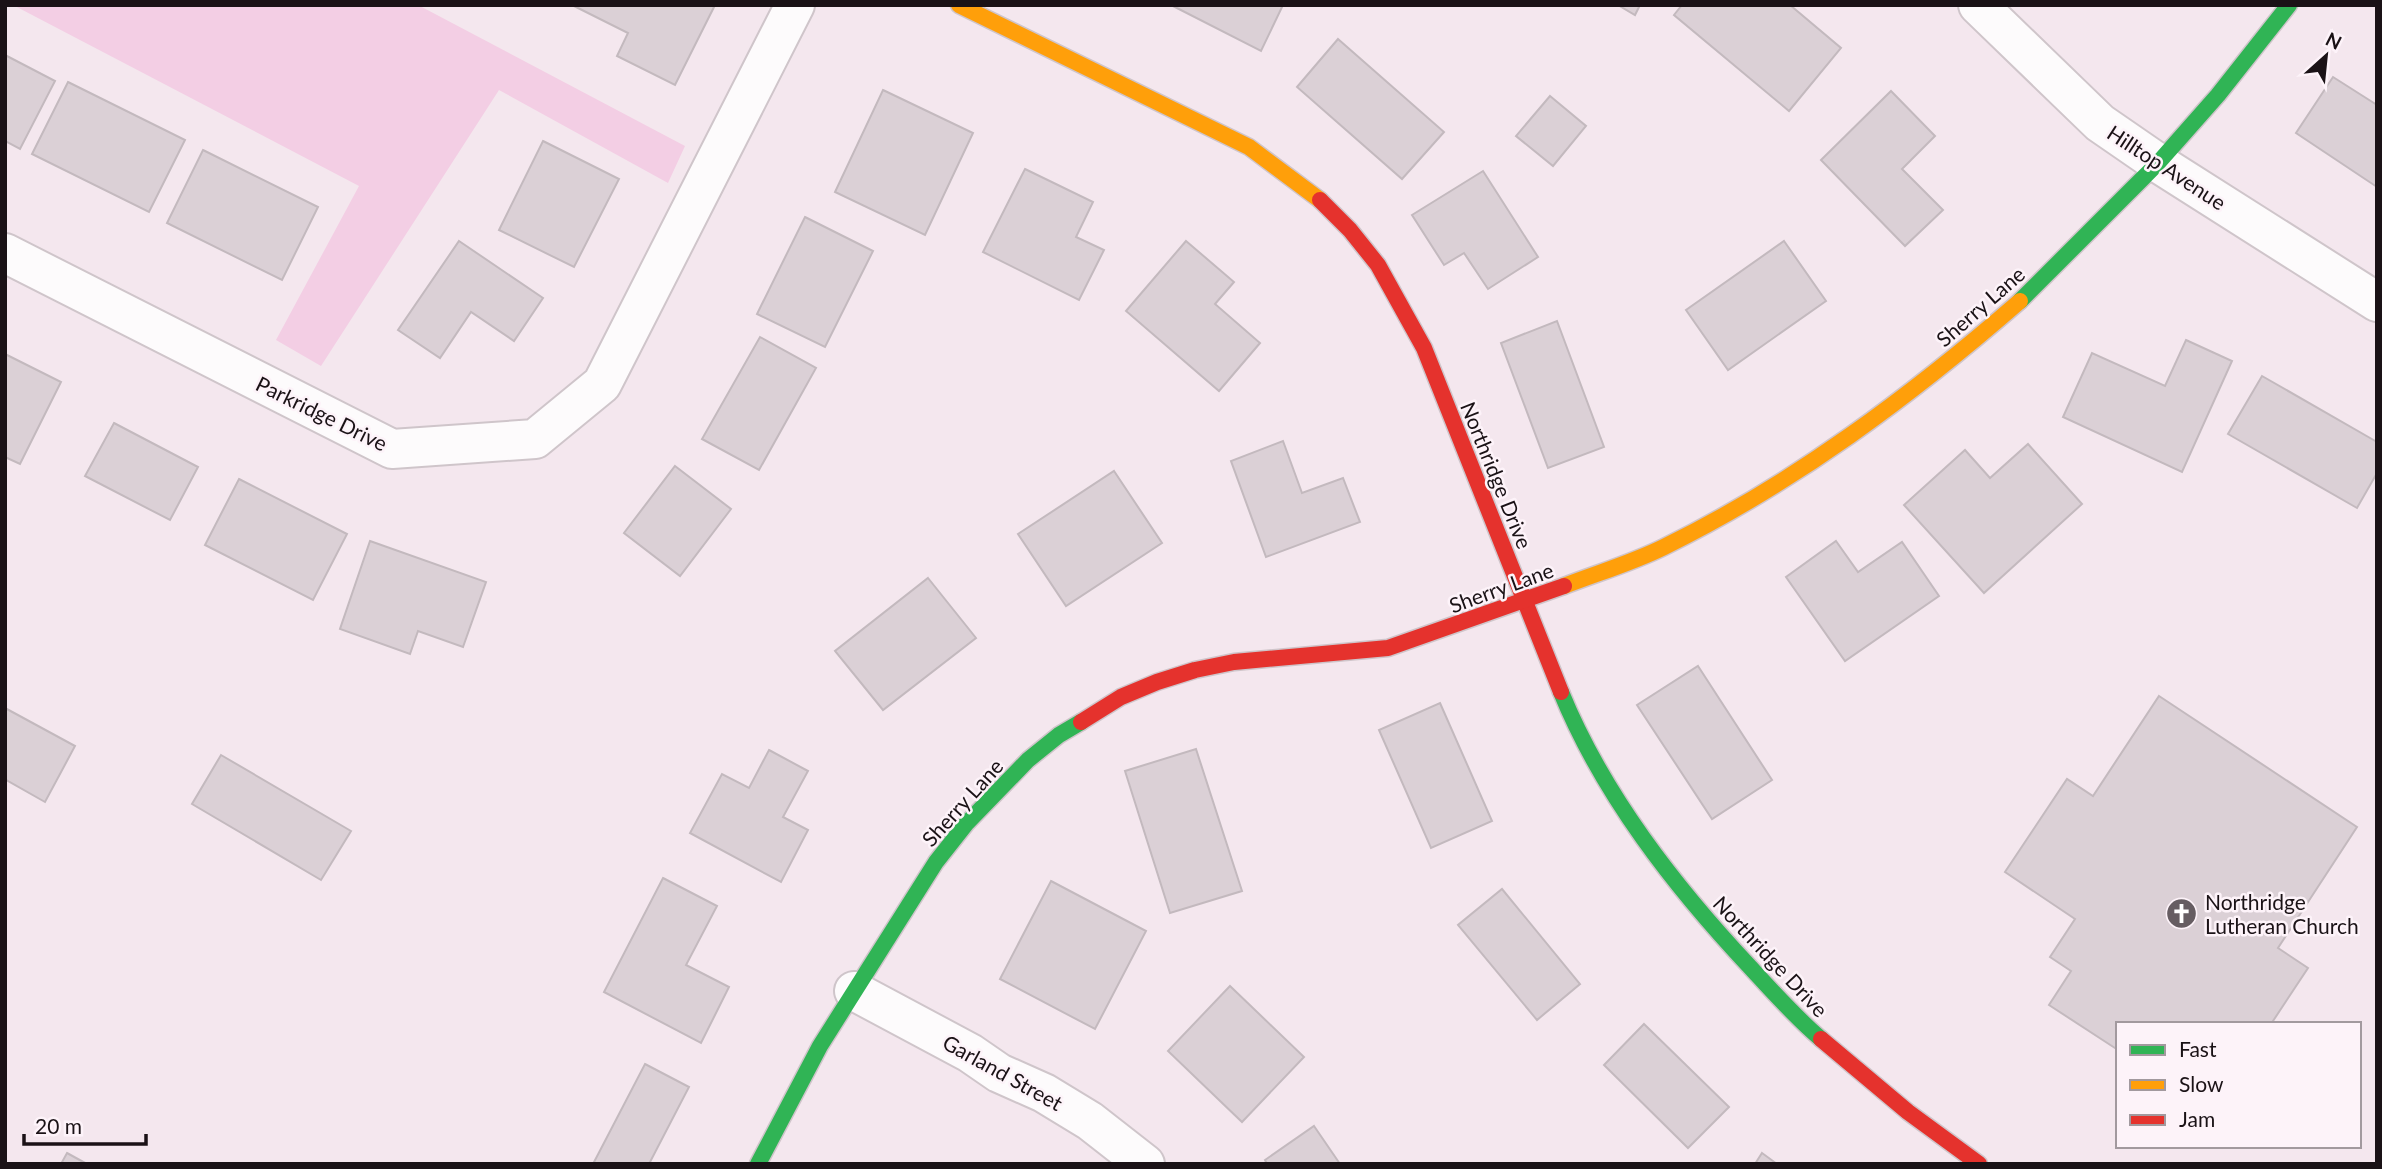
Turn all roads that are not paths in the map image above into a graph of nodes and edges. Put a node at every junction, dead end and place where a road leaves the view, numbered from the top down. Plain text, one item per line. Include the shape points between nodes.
1 (795, 5) edge
2 (959, 5) edge
3 (1978, 5) edge
4 (2289, 5) edge
5 (2158, 163) junction
6 (5, 253) edge
7 (2377, 302) edge
8 (1525, 602) junction
9 (854, 991) junction
10 (758, 1164) edge
11 (1145, 1164) edge
12 (1979, 1164) edge

1 - 6 street, Parkridge Drive via 602,384 535,439 391,449
2 - 8 street, Northridge Drive via 1249,147 1318,198 1350,230 1378,265 1424,348
3 - 5 street, Hilltop Avenue via 2100,123
4 - 5 street, Sherry Lane
5 - 7 street, Hilltop Avenue
5 - 8 street, Sherry Lane via 2025,297 1853,435 1741,506 1662,548
8 - 9 street, Sherry Lane via 1388,648 1234,662 1157,681 1121,696 1048,743 966,824 936,862
8 - 12 street, Northridge Drive via 1567,706 1608,784 1675,881 1802,1023 1908,1112
9 - 10 street, Sherry Lane
9 - 11 street, Garland Street via 1056,1100

